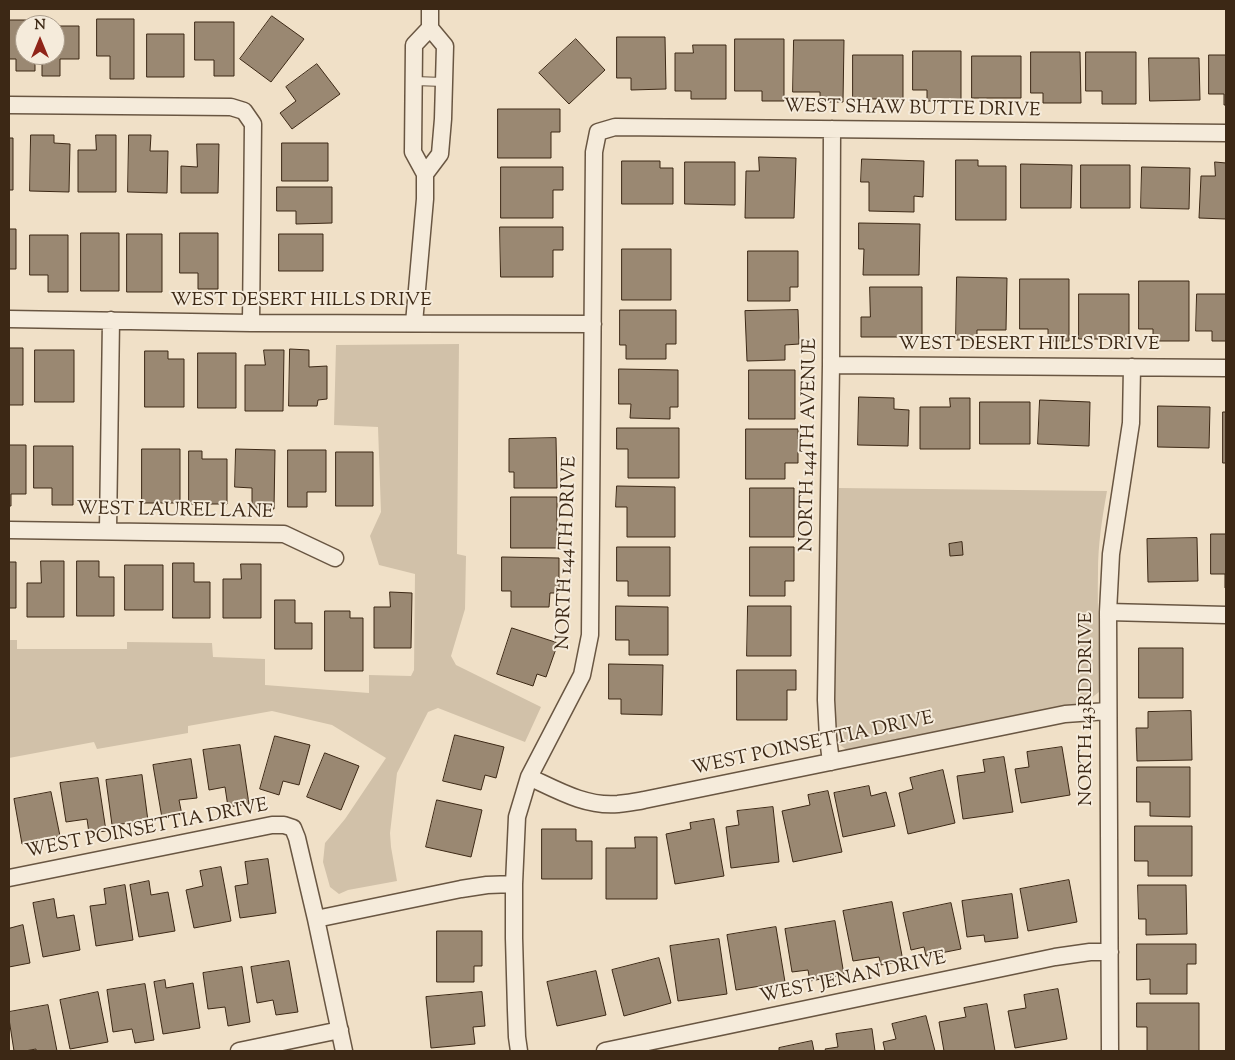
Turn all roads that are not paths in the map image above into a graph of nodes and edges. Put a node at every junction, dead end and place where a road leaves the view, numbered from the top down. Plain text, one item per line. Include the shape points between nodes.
1 (430, 9) edge
2 (430, 28) junction
3 (414, 81) junction
4 (444, 82) junction
5 (9, 105) edge
6 (832, 129) junction
7 (598, 132) joint
8 (1226, 133) edge
9 (425, 174) junction
10 (9, 319) edge
11 (111, 320) junction
12 (251, 323) junction
13 (414, 323) junction
14 (593, 324) junction
15 (831, 365) junction
16 (1132, 367) junction
17 (1226, 368) edge
18 (9, 530) edge
19 (108, 530) junction
20 (335, 558) dead end
21 (1108, 612) junction
22 (1226, 615) edge
23 (1108, 711) junction
24 (831, 762) junction
25 (529, 777) junction
26 (9, 878) edge
27 (514, 884) junction
28 (316, 918) junction
29 (1110, 952) junction
30 (340, 1030) junction
31 (239, 1051) edge
32 (344, 1051) edge
33 (519, 1051) edge
34 (605, 1051) edge
35 (1110, 1051) edge

1 - 2 street
2 - 3 street via 414,45
2 - 4 street via 445,46
3 - 4 lane
3 - 9 street via 413,152
4 - 9 street via 440,154
5 - 12 street via 231,108 244,111 252,124
6 - 7 street, WEST SHAW BUTTE DRIVE via 615,127
6 - 8 street, WEST SHAW BUTTE DRIVE
6 - 15 street, NORTH 144TH AVENUE
7 - 14 street, NORTH 144TH DRIVE via 594,152
9 - 13 street
10 - 11 street, WEST DESERT HILLS DRIVE
11 - 12 street, WEST DESERT HILLS DRIVE
11 - 19 street
12 - 13 street, WEST DESERT HILLS DRIVE
13 - 14 street, WEST DESERT HILLS DRIVE
14 - 25 street, NORTH 144TH DRIVE via 590,635 582,675
15 - 16 street, WEST DESERT HILLS DRIVE
15 - 24 street, NORTH 144TH AVENUE via 826,700
16 - 17 street, WEST DESERT HILLS DRIVE
16 - 21 street, NORTH 143RD DRIVE via 1131,423 1110,554
18 - 19 street, WEST LAUREL LANE
19 - 20 street, WEST LAUREL LANE via 284,534
21 - 22 street
21 - 23 street, NORTH 143RD DRIVE
23 - 24 street, WEST POINSETTIA DRIVE via 1065,714
23 - 29 street, NORTH 143RD DRIVE
24 - 25 street, WEST POINSETTIA DRIVE via 616,804 570,797
25 - 27 street, NORTH 144TH DRIVE via 517,817
26 - 28 street, WEST POINSETTIA DRIVE via 284,824 294,828
27 - 28 street via 461,889
27 - 33 street, NORTH 144TH DRIVE
28 - 30 street
29 - 34 street, WEST JENAN DRIVE via 1056,957
29 - 35 street, NORTH 143RD DRIVE
30 - 31 street
30 - 32 street

